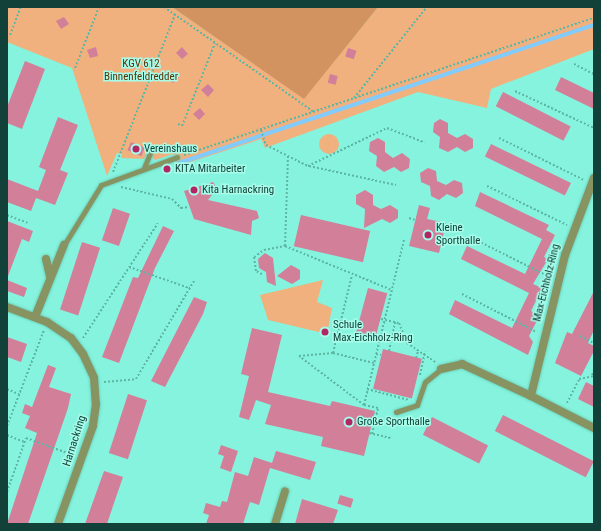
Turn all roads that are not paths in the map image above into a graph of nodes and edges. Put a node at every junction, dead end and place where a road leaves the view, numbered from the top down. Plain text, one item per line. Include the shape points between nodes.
1 (150, 153) dead end
2 (177, 157) road end
3 (143, 170) junction
4 (592, 181) edge
5 (64, 246) joint
6 (46, 259) dead end
7 (49, 281) junction
8 (7, 307) edge
9 (35, 317) junction
10 (442, 369) joint
11 (530, 396) junction
12 (396, 412) dead end
13 (594, 428) edge
14 (284, 492) dead end
15 (58, 524) edge
16 (274, 524) edge

1 - 3 lane
2 - 3 lane via 170,162
3 - 5 lane via 110,180 97,190
4 - 11 street, Max-Eichholz-Ring via 573,228
5 - 7 street
6 - 7 street
7 - 9 street
8 - 9 street, Harnackring
9 - 15 street, Harnackring via 47,322 78,346 95,384 95,416
10 - 11 street via 462,364
10 - 12 lane via 425,382 417,405
11 - 13 street
14 - 16 street

